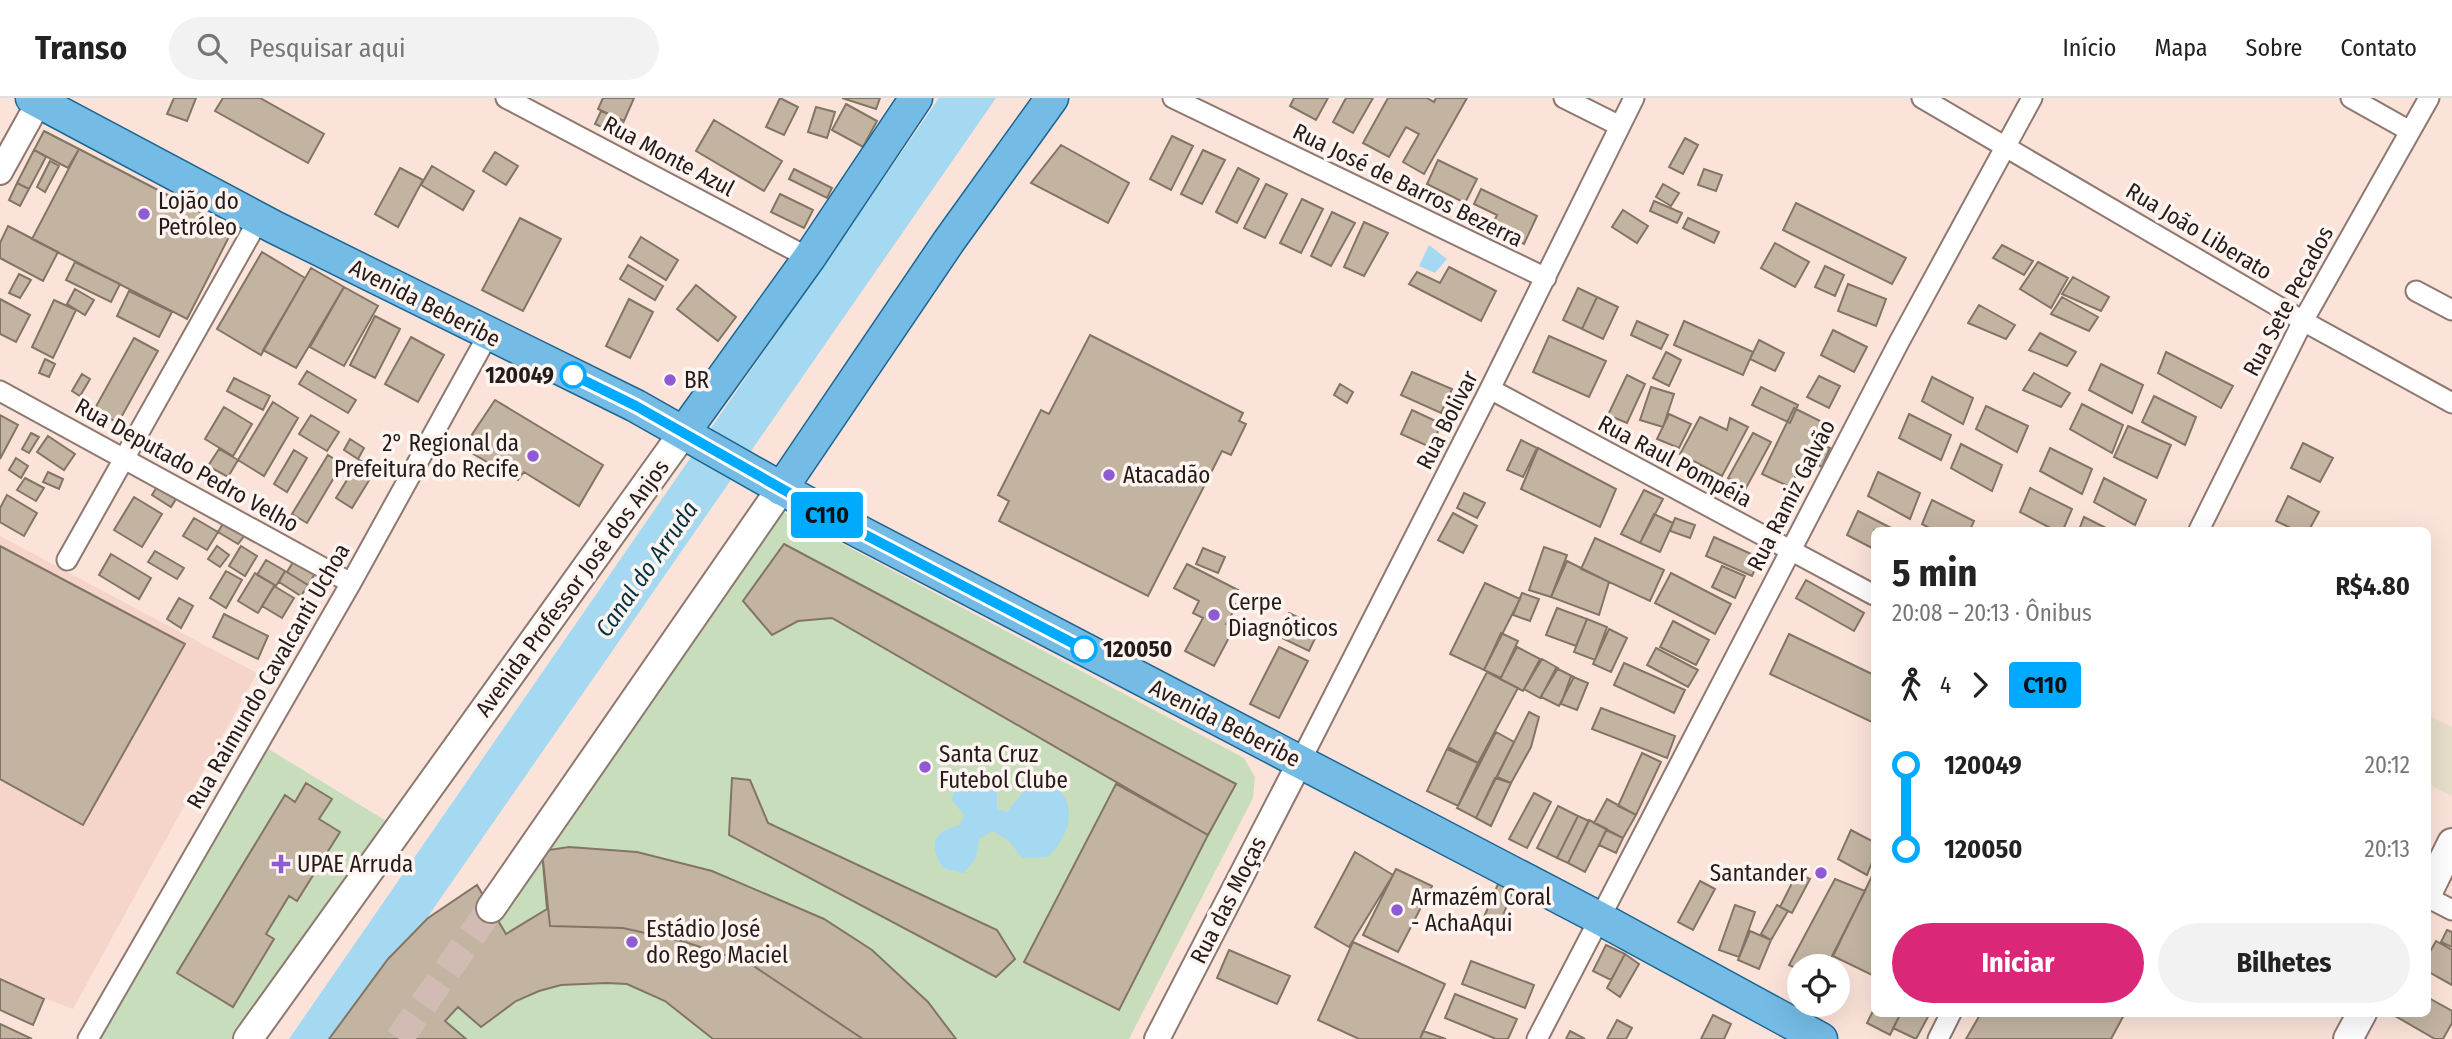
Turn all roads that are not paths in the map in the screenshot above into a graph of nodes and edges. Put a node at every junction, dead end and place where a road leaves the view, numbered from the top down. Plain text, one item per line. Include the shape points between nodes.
1 (506, 98) edge
2 (915, 98) edge
3 (1052, 98) edge
4 (1173, 98) edge
5 (1564, 98) edge
6 (1634, 98) edge
7 (1922, 98) edge
8 (2032, 98) edge
9 (2351, 98) edge
10 (2429, 98) edge
11 (37, 99) edge
12 (1620, 126) junction
13 (2408, 130) junction
14 (2006, 146) junction
15 (0, 172) edge
16 (259, 219) junction
17 (809, 258) junction
18 (1546, 278) junction
19 (2416, 291) dead end
20 (2452, 310) edge
21 (2303, 321) junction
22 (488, 335) junction
23 (1490, 389) junction
24 (0, 391) edge
25 (2452, 403) edge
26 (692, 437) junction
27 (124, 458) junction
28 (769, 482) junction
29 (2200, 527) edge
30 (1790, 551) junction
31 (66, 559) dead end
32 (351, 583) junction
33 (1871, 593) edge
34 (1300, 762) junction
35 (2452, 843) edge
36 (2431, 888) edge
37 (2431, 898) edge
38 (491, 908) tunnel mouth
39 (2452, 910) edge
40 (1599, 918) junction
41 (1949, 1017) edge
42 (2360, 1017) edge
43 (88, 1039) edge
44 (248, 1039) edge
45 (1157, 1039) edge
46 (1537, 1039) edge
47 (1821, 1039) edge
48 (1938, 1039) edge
49 (2348, 1039) edge

1 - 17 street, Rua Monte Azul
2 - 17 main road, Avenida Professor José dos Anjos
3 - 28 main road
4 - 18 street, Rua José de Barros Bezerra
5 - 12 street
6 - 12 street, Rua Bolivar
7 - 14 street, Rua João Liberato
8 - 14 street, Rua Ramiz Galvão
9 - 13 street
10 - 13 street, Rua Sete Pecados
11 - 15 street
11 - 16 main road, Avenida Beberibe
12 - 18 street, Rua Bolivar
13 - 21 street, Rua Sete Pecados
14 - 21 street, Rua João Liberato
14 - 30 street, Rua Ramiz Galvão
16 - 22 main road, Avenida Beberibe
16 - 27 street
17 - 26 main road, Avenida Professor José dos Anjos
18 - 23 street, Rua Bolivar
19 - 20 street
21 - 25 street, Rua João Liberato
21 - 29 street, Rua Sete Pecados
22 - 26 main road, Avenida Beberibe
22 - 32 street, Rua Raimundo Cavalcanti Uchoa
23 - 30 street, Rua Raul Pompéia
23 - 34 street, Rua Bolivar
24 - 27 street, Rua Deputado Pedro Velho
26 - 28 main road, Avenida Beberibe
26 - 44 main road, Avenida Professor José dos Anjos
27 - 31 street
27 - 32 street, Rua Deputado Pedro Velho
28 - 34 main road, Avenida Beberibe
28 - 38 main road
30 - 33 street, Rua Raul Pompéia
30 - 40 street, Rua Ramiz Galvão
32 - 43 street, Rua Raimundo Cavalcanti Uchoa
34 - 40 main road, Avenida Beberibe
34 - 45 street, Rua das Moças
35 - 36 main road
37 - 39 street
40 - 46 street, Rua Ramiz Galvão
40 - 47 main road, Avenida Beberibe
41 - 48 street
42 - 49 main road

